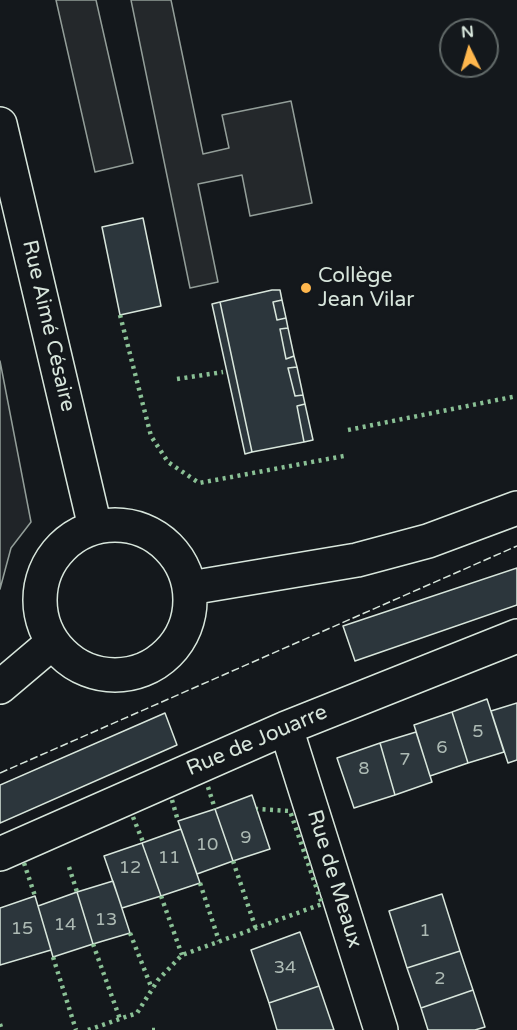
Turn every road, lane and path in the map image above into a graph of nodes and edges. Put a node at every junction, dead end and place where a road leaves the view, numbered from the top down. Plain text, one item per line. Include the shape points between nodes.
1 (0, 124) edge
2 (517, 507) edge
3 (95, 527) junction
4 (190, 588) junction
5 (517, 636) edge
6 (52, 643) junction
7 (0, 687) edge
8 (286, 728) junction
9 (0, 855) edge
10 (381, 1030) edge

1 - 3 street, Rue Aimé Césaire
2 - 4 street via 428,541 357,560
3 - 4 street via 120,525 145,531 166,544 182,564
3 - 6 street via 73,537 44,574 39,598 42,622
4 - 6 street via 190,614 182,638 165,658 144,671 118,676 93,673 70,662
5 - 8 street, Rue de Jouarre
6 - 7 street
8 - 9 street, Rue de Jouarre
8 - 10 street, Rue de Meaux

